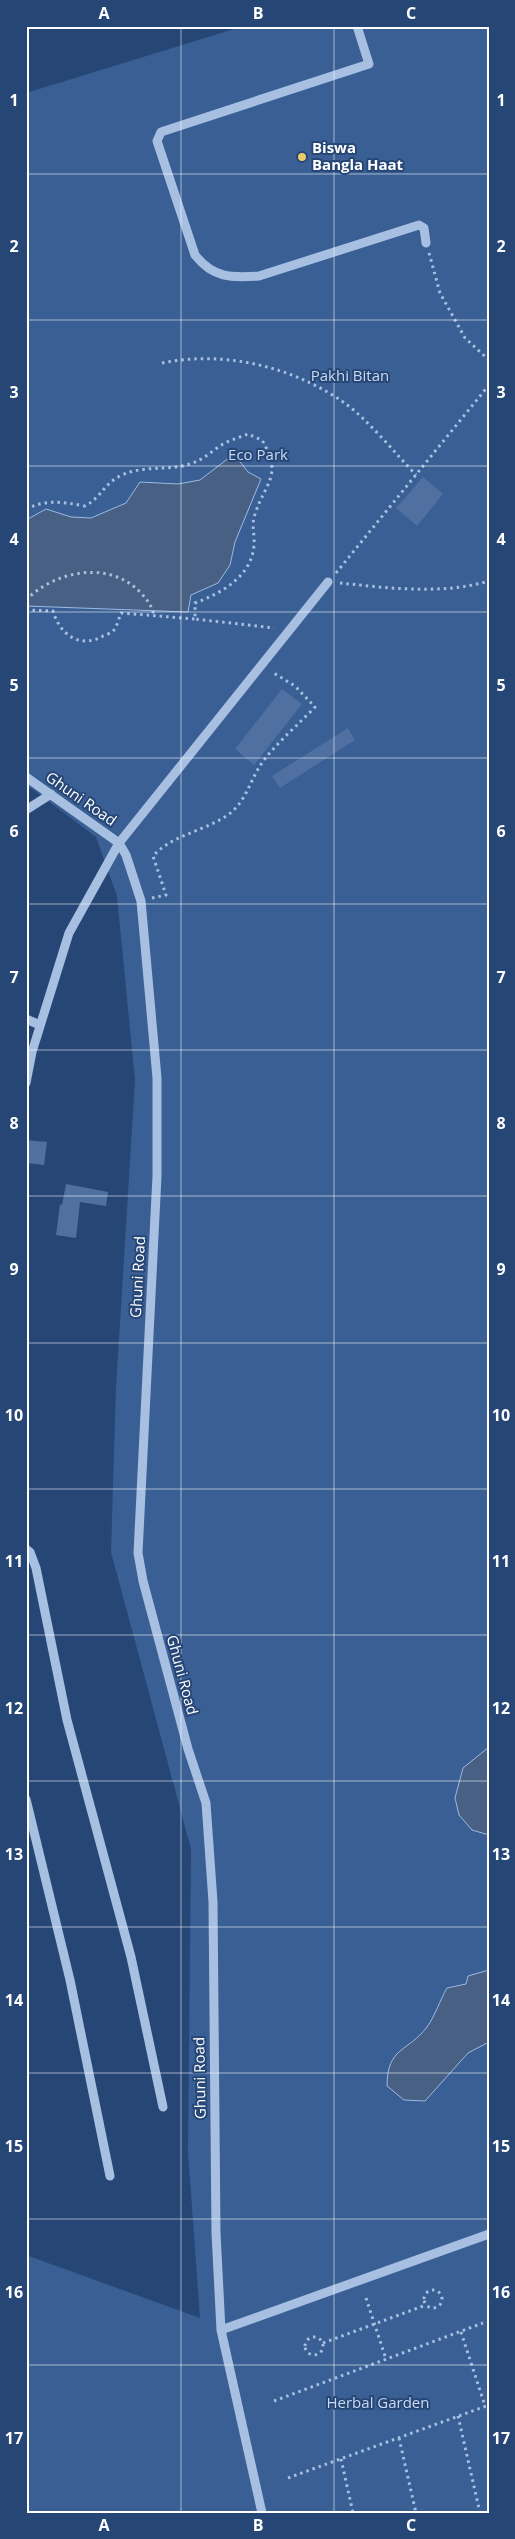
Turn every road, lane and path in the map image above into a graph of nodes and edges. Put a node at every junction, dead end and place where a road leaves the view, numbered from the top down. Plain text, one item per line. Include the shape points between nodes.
1 (357, 26) edge
2 (426, 243) joint
3 (489, 360) edge
4 (162, 363) dead end
5 (489, 386) edge
6 (416, 474) junction
7 (26, 509) edge
8 (489, 581) edge
9 (328, 582) junction
10 (26, 600) edge
11 (26, 610) edge
12 (154, 616) junction
13 (194, 619) junction
14 (289, 630) junction
15 (261, 666) junction
16 (26, 777) edge
17 (51, 794) junction
18 (26, 810) edge
19 (119, 843) junction
20 (141, 900) junction
21 (26, 1020) edge
22 (40, 1025) junction
23 (26, 1083) edge
24 (26, 1548) edge
25 (26, 1799) edge
26 (164, 2107) dead end
27 (110, 2176) dead end
28 (489, 2234) edge
29 (366, 2298) dead end
30 (426, 2305) junction
31 (483, 2323) dead end
32 (375, 2324) junction
33 (221, 2330) junction
34 (461, 2332) junction
35 (323, 2343) junction
36 (386, 2359) junction
37 (274, 2401) dead end
38 (487, 2405) edge
39 (458, 2416) junction
40 (399, 2438) junction
41 (341, 2459) junction
42 (288, 2478) dead end
43 (262, 2513) edge
44 (353, 2513) edge
45 (416, 2513) edge
46 (480, 2513) edge

1 - 2 street via 369,64 161,132 157,141 194,255 204,267 218,274 259,276 419,225 424,228
2 - 3 path via 440,293 465,338
4 - 6 path via 220,360 264,365 296,375 348,405
5 - 6 path
6 - 9 path
7 - 13 path via 36,504 59,501 85,506 97,499 108,482 125,474 145,468 178,468 193,464 224,444 248,434 262,440 273,463 270,481 254,515 253,555 237,580 195,603
8 - 9 path via 444,588
9 - 14 street
10 - 12 path via 57,578 75,573 106,574 135,587 152,605
11 - 12 path via 53,611 64,632 76,640 92,642 114,631 121,613
12 - 13 path
13 - 14 path
14 - 15 street
15 - 19 street
15 - 20 path via 295,686 314,708 260,765 244,800 228,814 161,848 153,856 166,895
16 - 17 street, Ghuni Road
17 - 18 street
17 - 19 street, Ghuni Road
19 - 20 street, Ghuni Road
19 - 22 street, Ghuni Road via 69,932
20 - 33 street, Ghuni Road via 157,1078 157,1176 138,1554 207,1812 213,1902 216,2233
21 - 22 street
22 - 23 street, Ghuni Road
24 - 26 street via 36,1568 67,1720 131,1957
25 - 27 street via 70,1980
28 - 33 street
29 - 32 path
30 - 30 path via 424,2296 437,2291 442,2298 439,2307
30 - 32 path
31 - 34 path
32 - 35 path
32 - 36 path
33 - 43 street, Ghuni Road
34 - 36 path
34 - 38 path
35 - 35 path via 323,2350 315,2355 305,2348 313,2337
36 - 37 path
38 - 39 path
39 - 40 path
39 - 46 path
40 - 41 path
40 - 45 path
41 - 42 path
41 - 44 path

